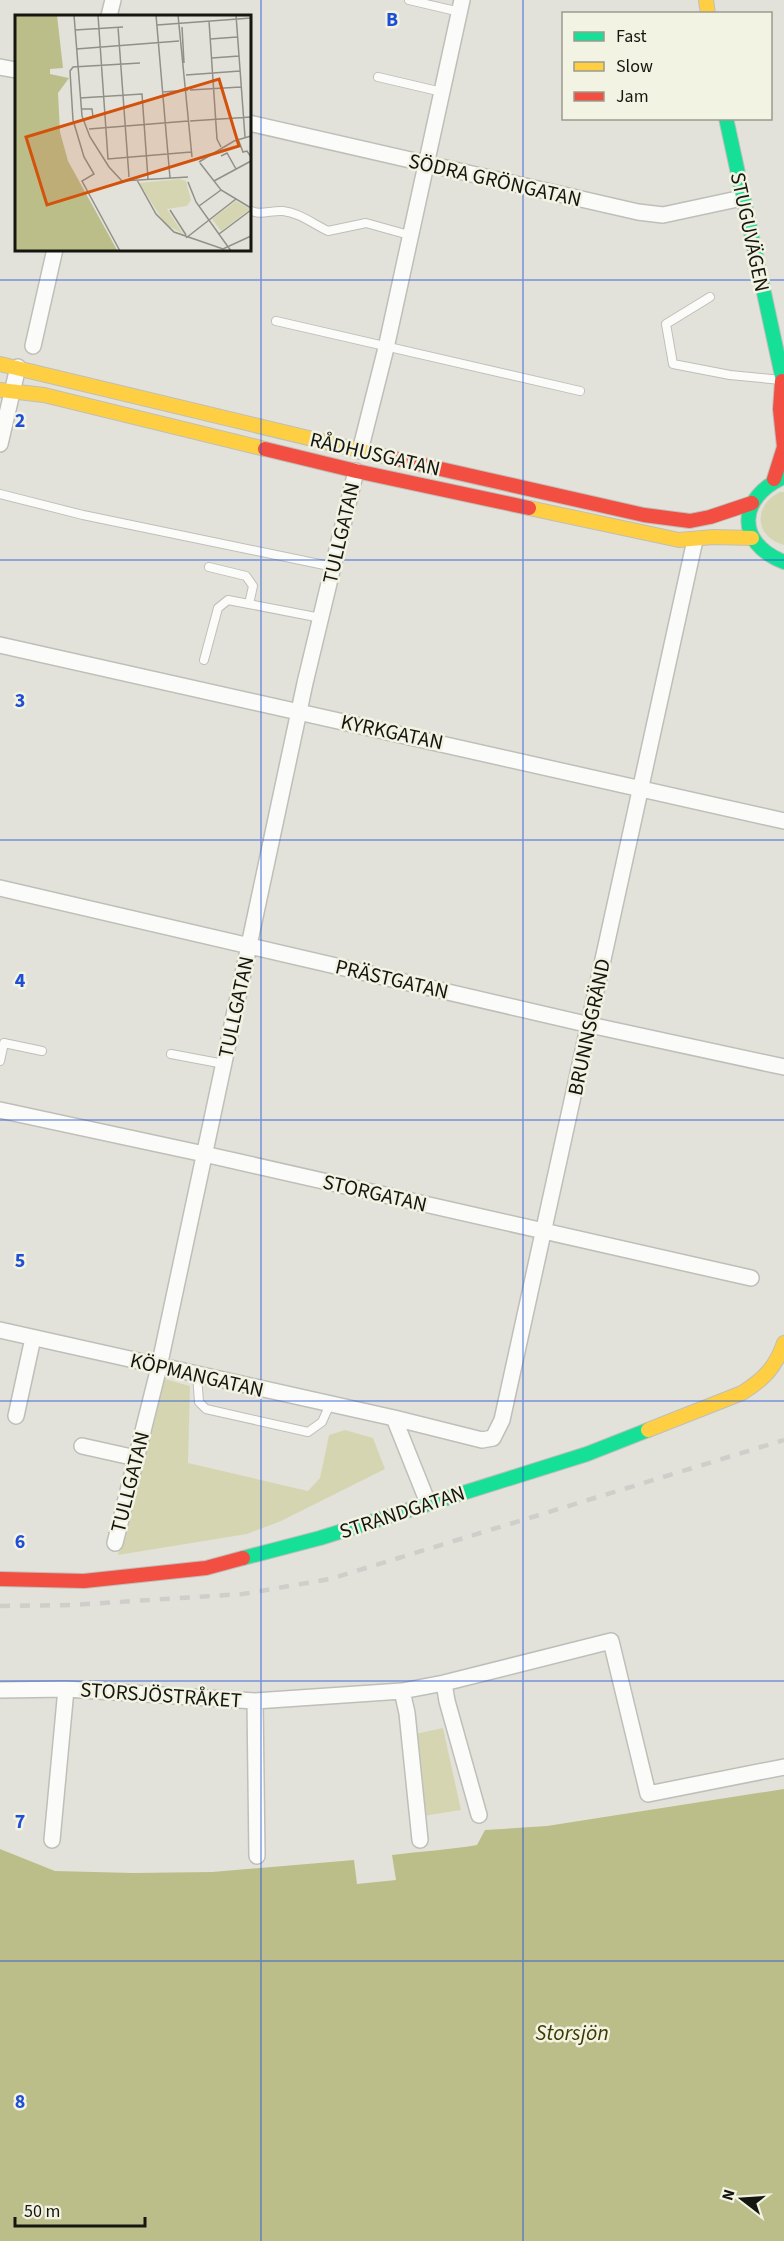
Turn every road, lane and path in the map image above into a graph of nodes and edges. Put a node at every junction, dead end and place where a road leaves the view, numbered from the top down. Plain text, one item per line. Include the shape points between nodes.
1 (113, 0) edge
2 (409, 0) edge
3 (461, 6) edge
4 (109, 15) edge
5 (0, 67) edge
6 (15, 70) edge
7 (378, 76) dead end
8 (442, 92) junction
9 (726, 120) edge
10 (250, 123) edge
11 (425, 164) junction
12 (742, 198) junction
13 (250, 210) edge
14 (409, 235) junction
15 (55, 250) edge
16 (710, 297) dead end
17 (276, 321) dead end
18 (33, 346) dead end
19 (386, 348) junction
20 (0, 364) edge
21 (18, 367) junction
22 (783, 383) edge
23 (7, 391) edge
24 (580, 391) dead end
25 (0, 444) edge
26 (360, 451) junction
27 (356, 471) junction
28 (779, 478) edge
29 (0, 494) edge
30 (752, 503) junction
31 (752, 538) junction
32 (695, 540) junction
33 (784, 562) edge
34 (209, 567) dead end
35 (334, 567) junction
36 (249, 604) junction
37 (321, 618) junction
38 (0, 645) edge
39 (204, 660) dead end
40 (299, 712) junction
41 (640, 788) junction
42 (784, 821) edge
43 (0, 888) edge
44 (249, 946) junction
45 (590, 1025) junction
46 (42, 1051) dead end
47 (171, 1054) dead end
48 (0, 1061) edge
49 (224, 1064) junction
50 (784, 1067) edge
51 (0, 1110) edge
52 (204, 1154) junction
53 (544, 1232) junction
54 (751, 1278) dead end
55 (0, 1330) edge
56 (33, 1338) junction
57 (784, 1343) edge
58 (159, 1367) junction
59 (197, 1375) junction
60 (330, 1404) junction
61 (16, 1416) dead end
62 (394, 1418) junction
63 (421, 1424) joint
64 (82, 1446) dead end
65 (136, 1458) junction
66 (428, 1503) junction
67 (115, 1543) dead end
68 (0, 1579) edge
69 (444, 1683) junction
70 (66, 1689) junction
71 (0, 1690) edge
72 (402, 1691) junction
73 (255, 1701) junction
74 (784, 1767) edge
75 (479, 1815) dead end
76 (52, 1840) dead end
77 (420, 1840) dead end
78 (257, 1856) dead end

1 - 4 street
2 - 3 lane
3 - 8 street
5 - 6 street
7 - 8 lane
8 - 11 street
9 - 12 main road, STUGUVÄGEN
10 - 11 street, SÖDRA GRÖNGATAN
11 - 12 street, SÖDRA GRÖNGATAN via 663,215
11 - 14 street
12 - 22 main road, STUGUVÄGEN
13 - 14 lane via 302,216 328,231 366,224
14 - 19 street
15 - 18 street
16 - 22 lane via 666,324 673,364
17 - 19 lane
19 - 24 lane
19 - 26 street
20 - 21 main road, RÅDHUSGATAN
21 - 23 street
21 - 26 main road, RÅDHUSGATAN
22 - 28 main road, STUGUVÄGEN via 780,409 784,447
23 - 25 street
23 - 27 main road, RÅDHUSGATAN via 44,395
26 - 30 main road, RÅDHUSGATAN via 679,521 710,517
27 - 32 main road, RÅDHUSGATAN via 679,540
27 - 35 street, TULLGATAN
28 - 30 main road via 757,493
29 - 35 lane
30 - 31 main road via 748,514
31 - 32 main road, RÅDHUSGATAN
31 - 33 main road via 769,556
32 - 41 street, BRUNNSGRÄND
34 - 36 lane via 246,576 253,586
35 - 37 street, TULLGATAN
36 - 37 lane
36 - 39 lane via 228,600 218,608
37 - 40 street, TULLGATAN
38 - 40 street, KYRKGATAN
40 - 41 street, KYRKGATAN
40 - 44 street, TULLGATAN
41 - 42 street, KYRKGATAN
41 - 45 street, BRUNNSGRÄND
43 - 44 street, PRÄSTGATAN
44 - 45 street, PRÄSTGATAN
44 - 49 street, TULLGATAN
45 - 50 street, PRÄSTGATAN
45 - 53 street, BRUNNSGRÄND
46 - 48 lane via 4,1043
47 - 49 lane
49 - 52 street, TULLGATAN
51 - 52 street, STORGATAN
52 - 53 street, STORGATAN
52 - 58 street, TULLGATAN
53 - 54 street, STORGATAN
53 - 63 street, BRUNNSGRÄND via 502,1420 493,1438 482,1440
55 - 56 street, KÖPMANGATAN
56 - 58 street, KÖPMANGATAN
56 - 61 street
57 - 66 main road, STRANDGATAN via 763,1381 742,1393 587,1454
58 - 59 street, KÖPMANGATAN
58 - 65 street, TULLGATAN
59 - 60 street, KÖPMANGATAN
59 - 60 lane via 199,1402 206,1409 297,1430 308,1432 322,1422
60 - 62 street, KÖPMANGATAN
62 - 63 street, KÖPMANGATAN
62 - 66 street
64 - 65 street
65 - 67 street, TULLGATAN
66 - 68 main road, STRANDGATAN via 320,1538 206,1568 84,1581
69 - 72 street, STORSJÖSTRÅKET
69 - 74 street, STORSJÖSTRÅKET via 611,1641 648,1794
69 - 75 street
70 - 71 street, STORSJÖSTRÅKET
70 - 73 street, STORSJÖSTRÅKET
70 - 76 street, STORSJÖSTRÅKET
72 - 73 street, STORSJÖSTRÅKET
72 - 77 street
73 - 78 street, STORSJÖSTRÅKET

